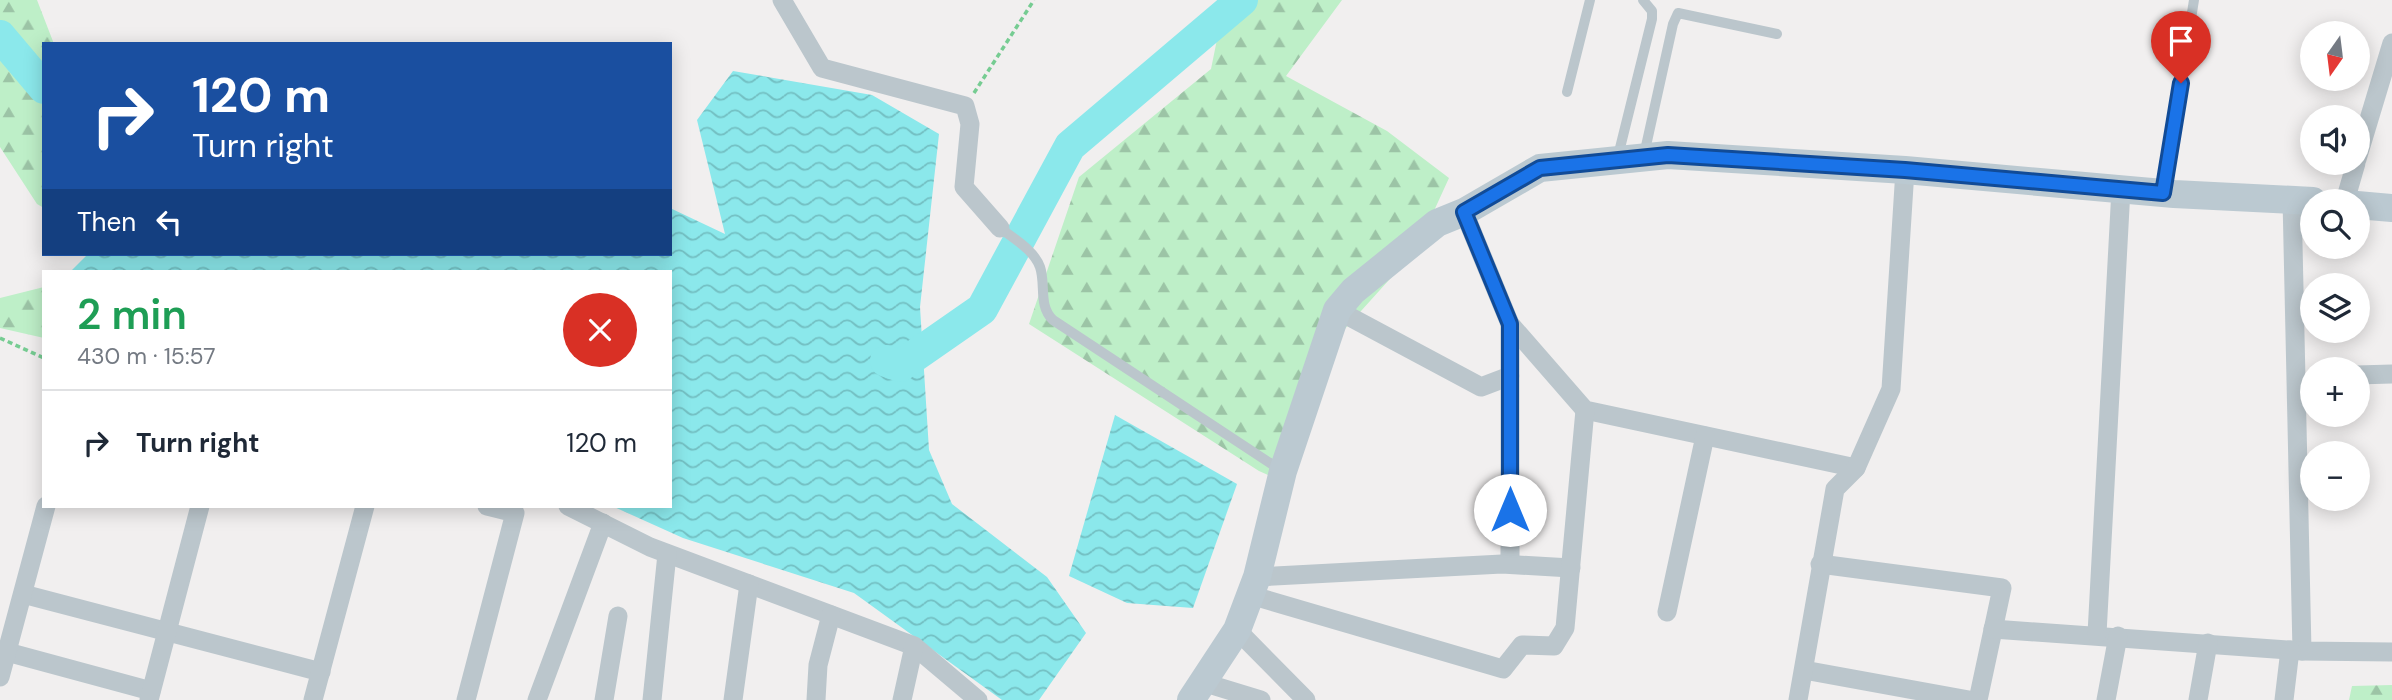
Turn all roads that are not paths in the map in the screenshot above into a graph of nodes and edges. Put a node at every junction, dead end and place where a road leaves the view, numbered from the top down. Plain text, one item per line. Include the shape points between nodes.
1 (782, 0) edge
2 (1590, 0) edge
3 (1643, 0) edge
4 (2194, 0) edge
5 (1777, 34) dead end
6 (2392, 43) edge
7 (1567, 92) dead end
8 (2370, 117) edge
9 (1630, 159) junction
10 (1905, 170) junction
11 (2121, 190) junction
12 (2163, 193) junction
13 (2300, 200) edge
14 (2370, 206) edge
15 (2392, 208) edge
16 (1464, 212) junction
17 (1000, 228) joint
18 (2303, 259) edge
19 (1337, 310) junction
20 (1510, 324) junction
21 (2304, 357) edge
22 (2392, 374) edge
23 (2370, 375) edge
24 (1510, 376) junction
25 (1585, 410) junction
26 (2303, 427) edge
27 (1705, 436) junction
28 (1856, 468) junction
29 (1283, 471) junction
30 (45, 508) edge
31 (199, 508) edge
32 (364, 508) edge
33 (495, 508) edge
34 (572, 508) edge
35 (603, 523) junction
36 (667, 554) junction
37 (1510, 564) junction
38 (1820, 564) junction
39 (1572, 568) junction
40 (749, 584) junction
41 (1254, 586) junction
42 (23, 594) junction
43 (1667, 612) dead end
44 (831, 615) junction
45 (618, 617) dead end
46 (1993, 629) junction
47 (1237, 630) junction
48 (167, 633) junction
49 (2097, 634) junction
50 (2118, 636) junction
51 (2208, 643) junction
52 (914, 646) junction
53 (2296, 651) junction
54 (7, 652) junction
55 (2392, 652) edge
56 (1804, 670) junction
57 (321, 672) junction
58 (0, 677) edge
59 (1196, 691) edge
60 (150, 696) edge
61 (313, 700) edge
62 (466, 700) edge
63 (537, 700) edge
64 (604, 700) edge
65 (652, 700) edge
66 (733, 700) edge
67 (816, 700) edge
68 (902, 700) edge
69 (978, 700) edge
70 (1261, 700) edge
71 (1303, 700) edge
72 (1798, 700) edge
73 (1969, 700) edge
74 (1978, 700) edge
75 (2106, 700) edge
76 (2198, 700) edge
77 (2284, 700) edge

1 - 17 street via 822,68 965,106 970,124 964,187
2 - 7 lane
3 - 9 lane via 1652,19
4 - 12 lane
5 - 9 lane via 1678,13
6 - 8 street
9 - 10 street via 1668,155
9 - 16 street via 1540,168
10 - 11 street
10 - 28 street via 1891,389
11 - 12 street
11 - 49 street
12 - 13 street
14 - 15 street
16 - 19 street via 1437,223 1353,291
16 - 20 street
17 - 29 lane via 1040,265 1044,307 1053,320
18 - 21 street
19 - 24 street via 1481,387
19 - 29 street
20 - 24 street
20 - 25 street
22 - 23 street
24 - 37 street
25 - 27 street
25 - 39 street
26 - 53 street
27 - 28 street
27 - 43 street
28 - 38 street via 1835,489
29 - 41 street
30 - 42 street
31 - 48 street
32 - 57 street
33 - 62 street via 515,513
34 - 35 street
35 - 36 street
35 - 63 street
36 - 40 street
36 - 65 street
37 - 39 street
37 - 41 street
38 - 46 street via 2002,588
38 - 56 street
39 - 41 street via 1565,628 1554,646 1522,645 1503,669
40 - 44 street
40 - 66 street
41 - 47 street
42 - 48 street
42 - 54 street
44 - 52 street
44 - 67 street via 817,672
45 - 64 street
46 - 49 street
46 - 74 street
47 - 59 street
47 - 71 street
48 - 57 street
48 - 60 street
49 - 50 street
50 - 51 street
50 - 75 street
51 - 53 street
51 - 76 street
52 - 68 street
52 - 69 street
53 - 55 street
53 - 77 street
54 - 58 street
54 - 60 street
56 - 72 street
56 - 73 street
57 - 61 street
59 - 70 street

